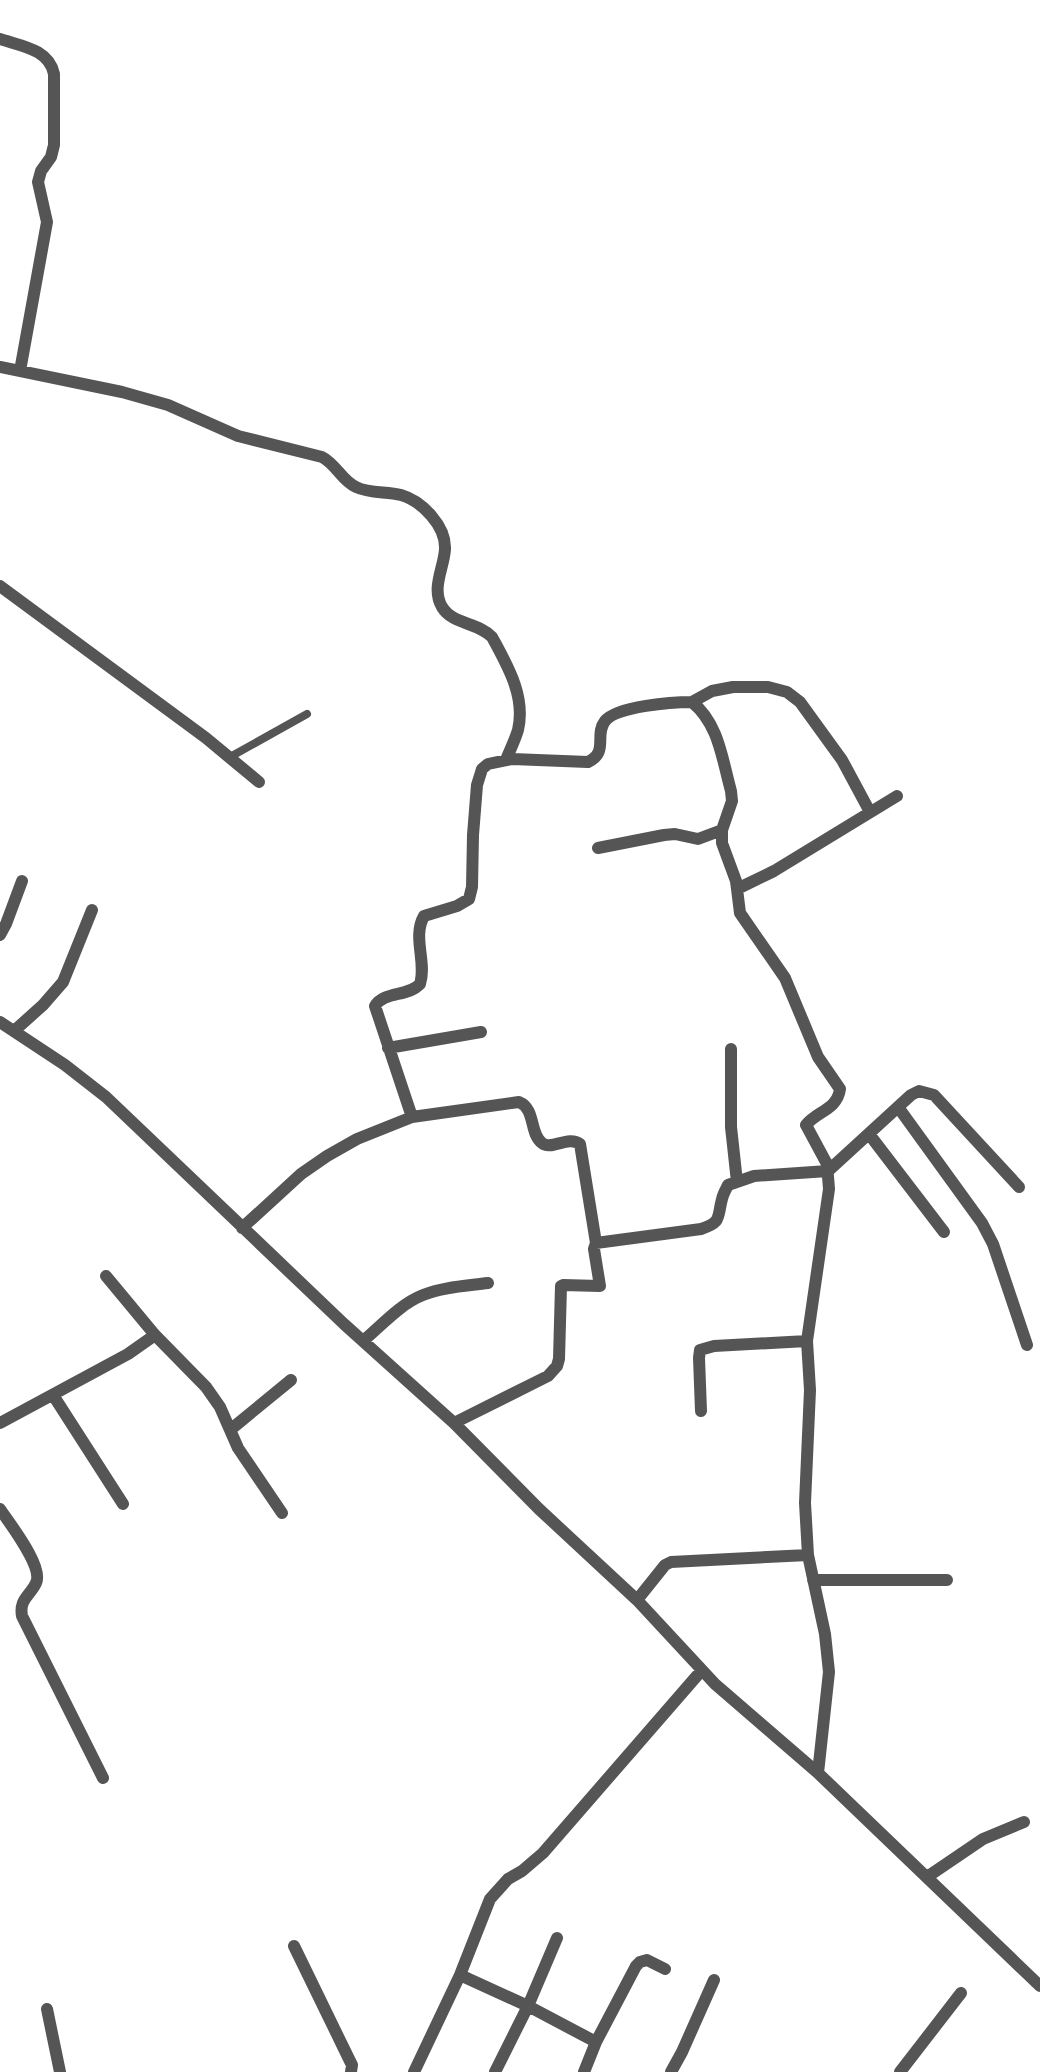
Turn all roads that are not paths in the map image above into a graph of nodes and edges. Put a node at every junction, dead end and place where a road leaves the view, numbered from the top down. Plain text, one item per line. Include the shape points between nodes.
1 (0, 39) edge
2 (0, 368) edge
3 (20, 371) junction
4 (0, 586) edge
5 (692, 702) junction
6 (307, 714) dead end
7 (230, 757) junction
8 (506, 760) junction
9 (260, 782) dead end
10 (897, 796) dead end
11 (870, 812) junction
12 (722, 830) junction
13 (598, 848) dead end
14 (22, 881) dead end
15 (737, 889) junction
16 (92, 910) dead end
17 (0, 935) edge
18 (0, 1022) edge
19 (14, 1031) junction
20 (481, 1032) dead end
21 (388, 1048) junction
22 (731, 1049) dead end
23 (898, 1107) junction
24 (412, 1117) junction
25 (869, 1134) junction
26 (828, 1171) junction
27 (737, 1182) junction
28 (1019, 1187) dead end
29 (242, 1227) junction
30 (944, 1232) dead end
31 (596, 1243) junction
32 (106, 1276) dead end
33 (488, 1283) dead end
34 (154, 1335) junction
35 (363, 1341) junction
36 (807, 1341) junction
37 (1027, 1345) dead end
38 (291, 1380) dead end
39 (53, 1395) junction
40 (700, 1411) dead end
41 (2, 1419) edge
42 (454, 1423) junction
43 (230, 1430) junction
44 (123, 1504) dead end
45 (0, 1509) edge
46 (282, 1513) dead end
47 (808, 1555) junction
48 (813, 1580) junction
49 (947, 1580) dead end
50 (637, 1600) junction
51 (702, 1670) junction
52 (818, 1773) junction
53 (103, 1778) dead end
54 (1024, 1822) dead end
55 (927, 1877) junction
56 (557, 1938) dead end
57 (294, 1946) dead end
58 (666, 1969) dead end
59 (460, 1975) junction
60 (714, 1980) dead end
61 (1040, 1986) edge
62 (961, 1993) dead end
63 (528, 2006) junction
64 (47, 2009) dead end
65 (596, 2042) junction
66 (60, 2072) edge
67 (351, 2072) edge
68 (414, 2072) edge
69 (495, 2072) edge
70 (584, 2072) edge
71 (671, 2072) edge
72 (900, 2072) edge

1 - 3 street via 41,53 52,65 54,74 54,145 38,183 46,222
2 - 3 street
3 - 8 street via 168,405 238,436 322,457 355,487 402,495 420,506 438,524 444,540 437,589 442,607 454,618 487,631 512,678 520,719
4 - 7 street
5 - 8 street via 638,707 610,716 603,724 598,754 588,762
5 - 11 street via 712,691 732,687 768,687 787,692 800,702 842,760
5 - 12 street via 703,711 715,732 731,791 732,801
6 - 7 lane
7 - 9 street
8 - 21 street via 488,764 479,777 469,899 424,916 419,926 420,984 380,999 375,1006
10 - 11 street
11 - 15 street
12 - 13 street via 698,839 675,834
12 - 15 street via 722,843
14 - 17 street
15 - 26 street via 740,913 785,978 818,1057 840,1089 833,1106 806,1125
16 - 19 street via 63,982
18 - 19 street
19 - 29 street via 106,1097
20 - 21 street
21 - 24 street
22 - 27 street via 731,1127
23 - 25 street
23 - 28 street via 919,1091 934,1095
23 - 37 street via 982,1223 1003,1270
24 - 29 street via 327,1156
24 - 31 street via 522,1103 542,1144 580,1144
25 - 26 street
25 - 30 street
26 - 27 street via 754,1176
26 - 36 street via 827,1204
27 - 31 street via 728,1185 714,1224
29 - 35 street
31 - 42 street via 600,1286 560,1288 559,1359 555,1369
32 - 34 street
33 - 35 street via 421,1296
34 - 39 street via 128,1354
34 - 43 street via 206,1388
35 - 42 street
36 - 40 street via 700,1350
36 - 47 street
38 - 43 street
39 - 41 street
39 - 44 street
42 - 50 street
43 - 46 street
45 - 53 street via 38,1570 36,1584 22,1600 22,1616
47 - 48 street
47 - 50 street via 671,1562
48 - 49 street
48 - 52 street via 825,1634 828,1672
50 - 51 street
51 - 52 street
51 - 59 street via 543,1853 499,1886 490,1899
52 - 55 street
54 - 55 street via 983,1839
55 - 61 street
56 - 63 street
57 - 67 street via 352,2065
58 - 65 street via 647,1960 640,1962
59 - 63 street
59 - 68 street
60 - 71 street
62 - 72 street
63 - 65 street
63 - 69 street
64 - 66 street
65 - 70 street

